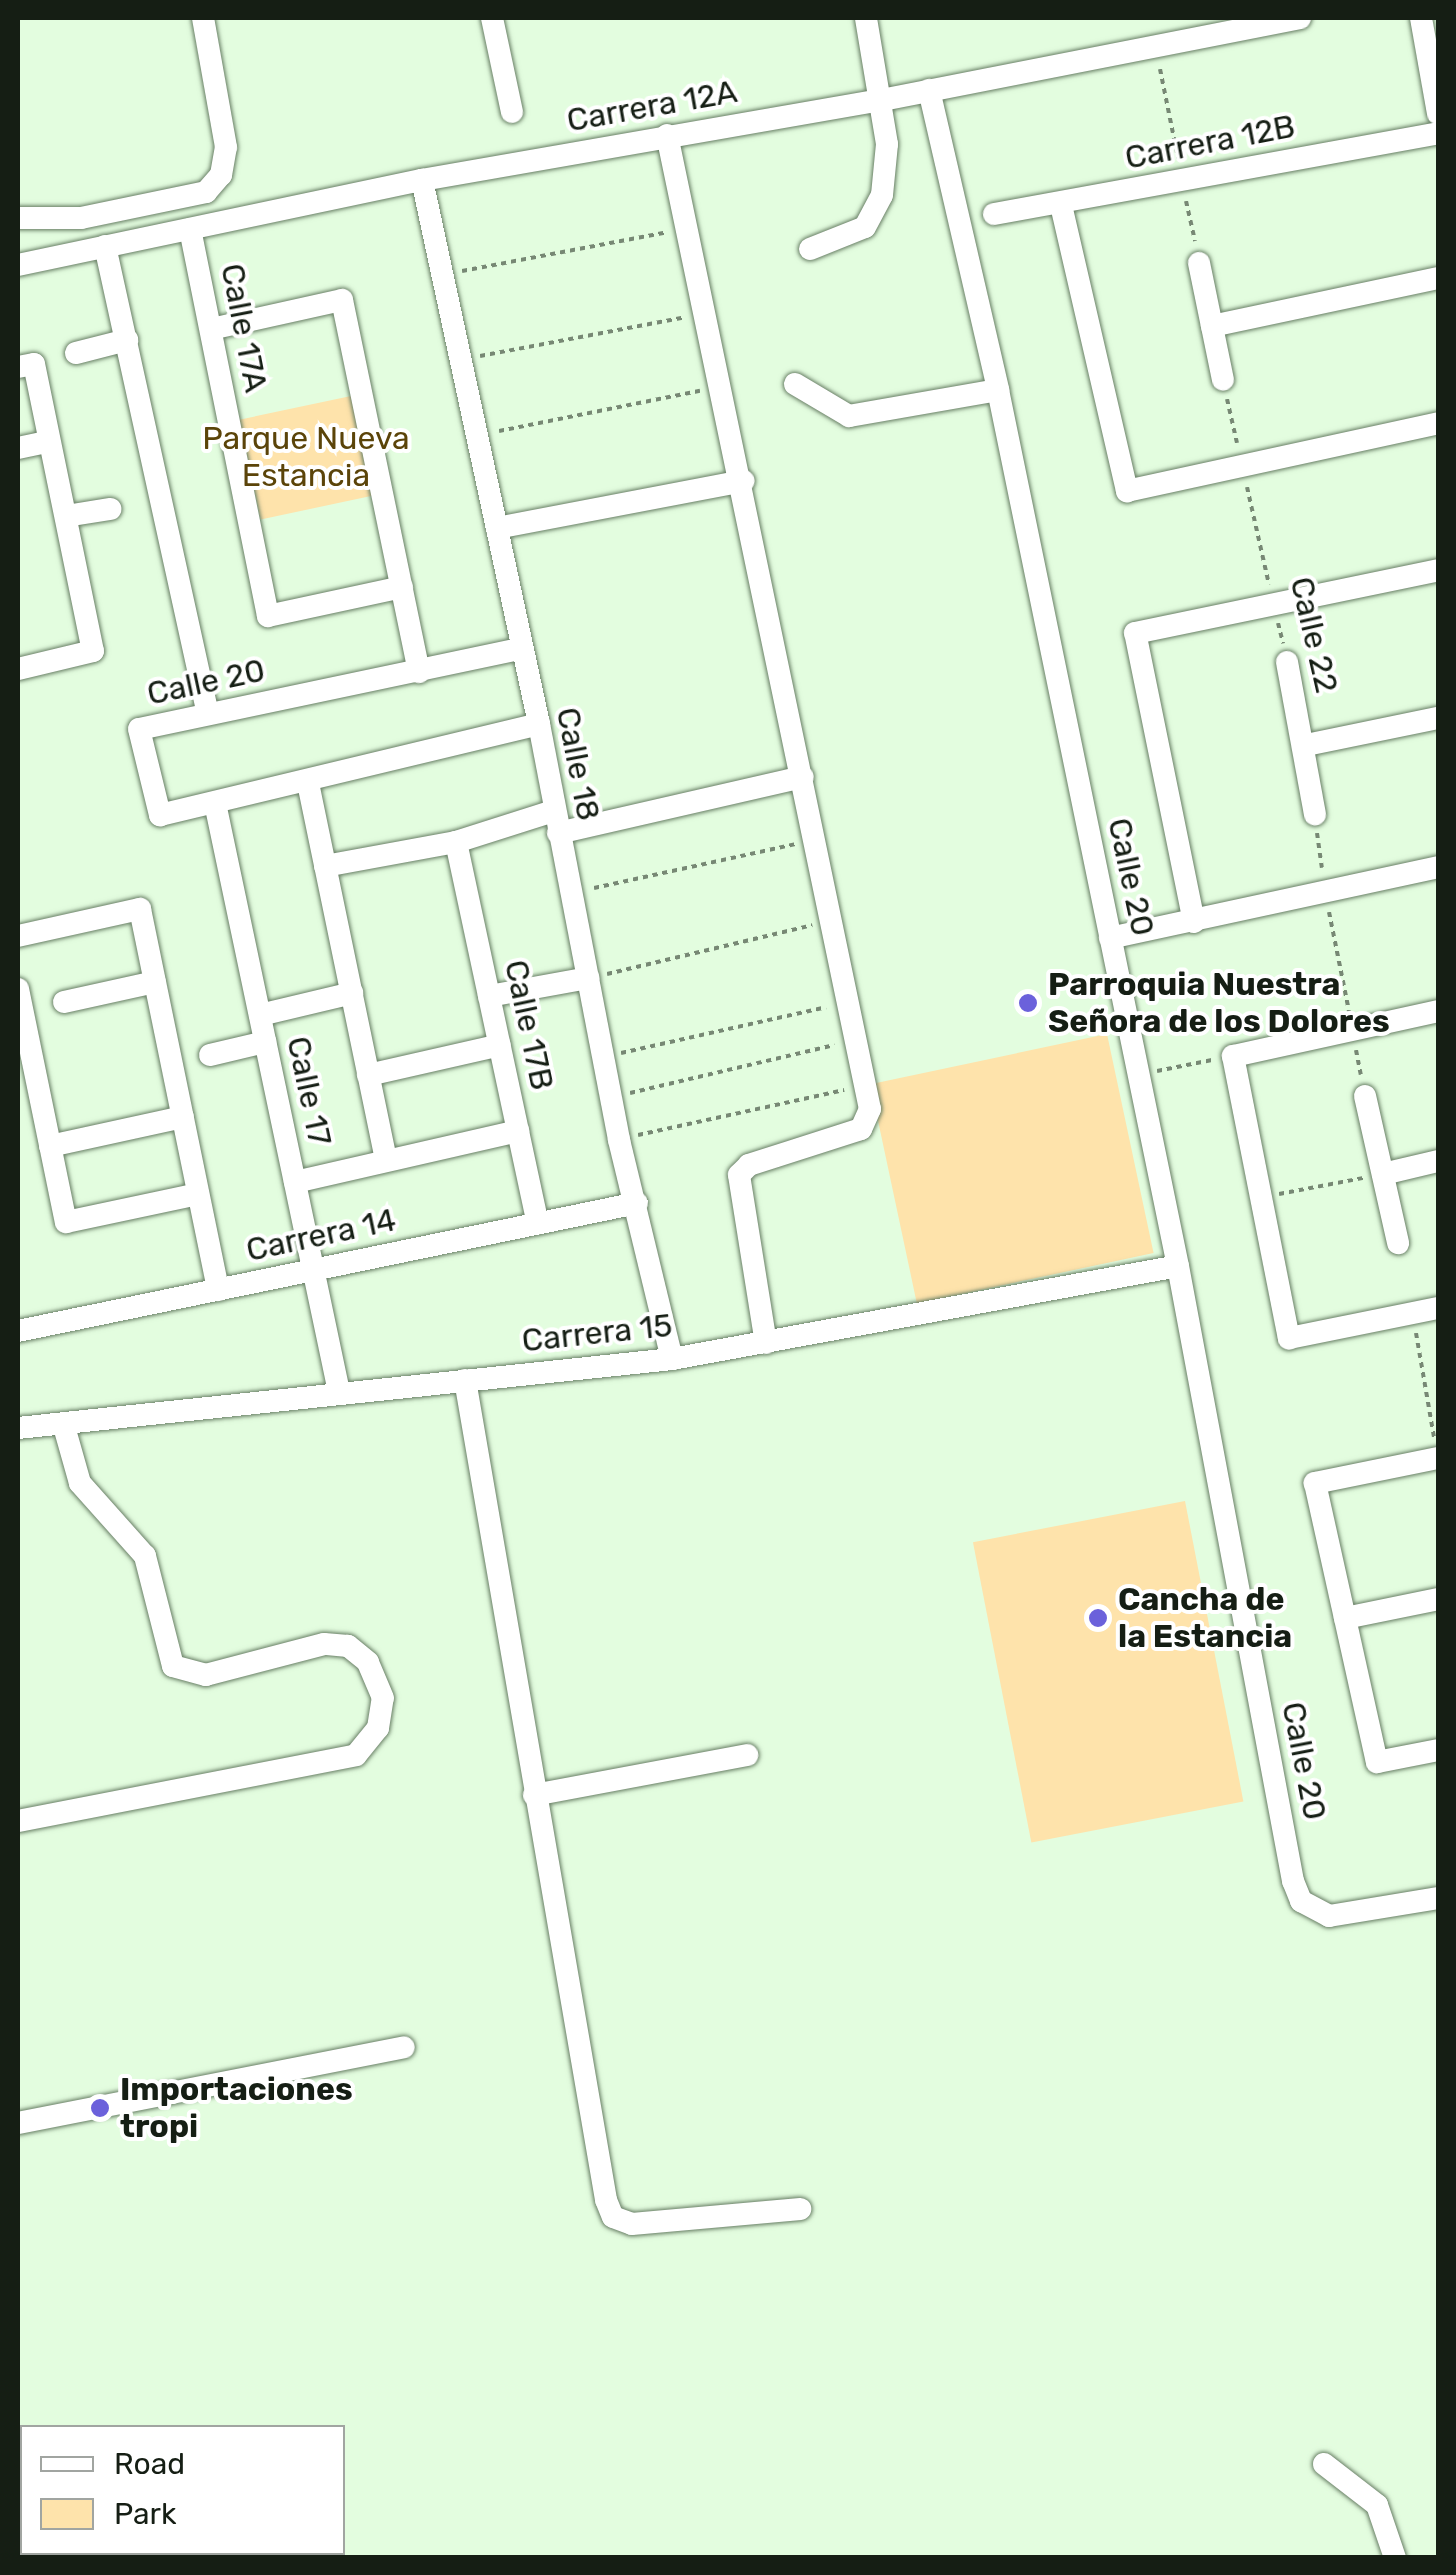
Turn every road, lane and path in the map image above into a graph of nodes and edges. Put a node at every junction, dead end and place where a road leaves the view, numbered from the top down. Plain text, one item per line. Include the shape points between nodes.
1 (203, 18) edge
2 (492, 18) edge
3 (866, 18) edge
4 (1300, 18) edge
5 (1421, 18) edge
6 (1155, 45) junction
7 (929, 90) junction
8 (882, 100) junction
9 (512, 112) dead end
10 (1438, 113) edge
11 (1438, 133) edge
12 (667, 136) junction
13 (422, 180) junction
14 (1182, 180) junction
15 (1061, 204) junction
16 (994, 214) dead end
17 (18, 218) edge
18 (190, 229) junction
19 (686, 230) junction
20 (104, 246) junction
21 (810, 249) dead end
22 (1199, 263) joint
23 (18, 265) edge
24 (443, 275) junction
25 (1438, 278) edge
26 (704, 314) junction
27 (1212, 326) junction
28 (212, 329) junction
29 (127, 340) junction
30 (76, 353) dead end
31 (460, 360) junction
32 (26, 366) edge
33 (1223, 380) joint
34 (796, 384) dead end
35 (719, 387) junction
36 (998, 390) junction
37 (1438, 422) edge
38 (474, 435) junction
39 (46, 442) junction
40 (18, 448) edge
41 (1242, 465) junction
42 (744, 481) junction
43 (110, 508) dead end
44 (66, 516) junction
45 (497, 528) junction
46 (1438, 570) edge
47 (402, 587) junction
48 (1274, 604) junction
49 (519, 650) junction
50 (1287, 662) joint
51 (18, 669) edge
52 (419, 672) junction
53 (208, 714) junction
54 (1438, 718) edge
55 (539, 724) junction
56 (1306, 746) junction
57 (803, 777) junction
58 (308, 784) junction
59 (215, 803) junction
60 (1315, 814) joint
61 (556, 822) junction
62 (811, 840) junction
63 (456, 842) junction
64 (325, 866) junction
65 (1438, 867) edge
66 (1325, 893) junction
67 (570, 894) junction
68 (830, 921) junction
69 (1194, 922) junction
70 (18, 936) edge
71 (1110, 938) junction
72 (588, 978) junction
73 (155, 982) junction
74 (18, 989) edge
75 (352, 993) junction
76 (489, 996) junction
77 (64, 1002) dead end
78 (846, 1003) junction
79 (1438, 1012) edge
80 (260, 1015) junction
81 (1352, 1030) junction
82 (855, 1040) junction
83 (265, 1042) junction
84 (500, 1045) junction
85 (210, 1055) dead end
86 (1233, 1056) junction
87 (602, 1057) junction
88 (25, 1063) edge
89 (1138, 1074) junction
90 (368, 1075) junction
91 (865, 1085) junction
92 (1366, 1096) joint
93 (610, 1098) junction
94 (183, 1117) junction
95 (518, 1130) junction
96 (619, 1140) junction
97 (50, 1146) junction
98 (386, 1160) junction
99 (1438, 1161) edge
100 (1383, 1174) junction
101 (294, 1182) junction
102 (198, 1194) junction
103 (1262, 1198) junction
104 (638, 1203) junction
105 (538, 1223) junction
106 (1398, 1243) dead end
107 (1178, 1266) junction
108 (313, 1270) junction
109 (218, 1290) junction
110 (1438, 1308) edge
111 (1412, 1314) junction
112 (18, 1331) edge
113 (766, 1342) junction
114 (672, 1359) junction
115 (465, 1380) junction
116 (338, 1392) junction
117 (19, 1422) edge
118 (63, 1422) junction
119 (1438, 1459) edge
120 (1438, 1599) edge
121 (1345, 1618) junction
122 (1438, 1750) edge
123 (747, 1755) dead end
124 (534, 1795) junction
125 (18, 1821) edge
126 (1438, 1898) edge
127 (404, 2046) dead end
128 (18, 2123) edge
129 (800, 2209) dead end
130 (1324, 2464) dead end
131 (1394, 2558) edge

1 - 17 street via 226,147 221,176 206,192 81,218
2 - 9 street
3 - 8 street
4 - 6 street, Carrera 12A
5 - 10 street
6 - 7 street, Carrera 12A
6 - 14 path
7 - 8 street, Carrera 12A
7 - 36 street, Calle 20
8 - 12 street, Carrera 12A
8 - 21 street via 882,195 864,227
11 - 14 street, Carrera 12B
12 - 13 street, Carrera 12A
12 - 19 street
13 - 18 street, Carrera 12A
13 - 24 street, Calle 18
14 - 15 street, Carrera 12B
14 - 22 path
15 - 16 street, Carrera 12B
15 - 41 street via 1127,491
18 - 20 street, Carrera 12A
18 - 28 street, Calle 17A
19 - 24 path
19 - 26 street
20 - 23 street, Carrera 12A
20 - 29 street
22 - 27 street
24 - 31 street, Calle 18
25 - 27 street
26 - 31 path
26 - 35 street
27 - 33 street
28 - 47 street via 342,300
28 - 47 street, Calle 17A via 268,616
29 - 30 street
29 - 53 street
31 - 38 street, Calle 18
32 - 39 street
33 - 41 path, Calle 22
34 - 36 street via 850,416
35 - 38 path
35 - 42 street
36 - 71 street, Calle 20
37 - 41 street
38 - 45 street, Calle 18
39 - 40 street
39 - 44 street
41 - 48 path, Calle 22
42 - 45 street
42 - 57 street
43 - 44 street
44 - 51 street via 93,652
45 - 49 street, Calle 18
46 - 48 street
47 - 52 street
48 - 50 path, Calle 22
48 - 69 street via 1134,633
49 - 52 street, Calle 20
49 - 55 street, Calle 18
50 - 56 street, Calle 22
52 - 53 street, Calle 20
53 - 59 street, Calle 20 via 139,729 160,815
54 - 56 street
55 - 58 street, Calle 20
55 - 61 street, Calle 18
56 - 60 street, Calle 22
57 - 61 street
57 - 62 street
58 - 59 street, Calle 20
58 - 64 street
59 - 80 street, Calle 17
60 - 66 path
61 - 63 street
61 - 67 street, Calle 18
62 - 67 path
62 - 68 street
63 - 64 street
63 - 76 street, Calle 17B
64 - 75 street
65 - 66 street
66 - 69 street
66 - 81 path
67 - 72 street, Calle 18
68 - 72 path
68 - 78 street
69 - 71 street
70 - 73 street via 140,908
71 - 89 street, Calle 20
72 - 76 street
72 - 87 street, Calle 18
73 - 77 street
73 - 94 street
74 - 88 street
75 - 80 street
75 - 90 street
76 - 84 street, Calle 17B
78 - 82 street
78 - 87 path
79 - 81 street
80 - 83 street, Calle 17
81 - 86 street
81 - 92 path
82 - 91 street
82 - 93 path
83 - 85 street
83 - 101 street, Calle 17
84 - 90 street
84 - 95 street, Calle 17B
86 - 89 path
86 - 103 street
87 - 93 street, Calle 18
88 - 97 street
89 - 107 street, Calle 20
90 - 98 street
91 - 96 path
91 - 113 street via 869,1120 862,1129 750,1165 739,1175
92 - 100 street
93 - 96 street, Calle 18
94 - 97 street
94 - 102 street
95 - 98 street
95 - 105 street, Calle 17B
96 - 104 street, Calle 18
97 - 102 street via 66,1222
98 - 101 street
99 - 100 street
100 - 103 path
100 - 106 street
101 - 108 street, Calle 17
102 - 109 street
103 - 111 street via 1289,1338
104 - 105 street, Carrera 14
104 - 114 street, Calle 18
105 - 108 street, Carrera 14
107 - 113 street, Carrera 15
107 - 126 street, Calle 20 via 1293,1881 1312,1910 1351,1915
108 - 109 street, Carrera 14
108 - 116 street, Calle 17
109 - 112 street, Carrera 14
110 - 111 street
111 - 119 path
113 - 114 street, Carrera 15
114 - 115 street, Carrera 15
115 - 116 street, Carrera 15
115 - 124 street
116 - 118 street, Carrera 15
117 - 118 street, Carrera 15
118 - 125 street via 80,1483 146,1556 173,1666 206,1675 324,1644 348,1646 368,1662 383,1698 378,1728 356,1754
119 - 121 street via 1314,1483
120 - 121 street
121 - 122 street via 1377,1762
123 - 124 street
124 - 129 street via 614,2217 632,2224
127 - 128 street
130 - 131 street via 1377,2505

